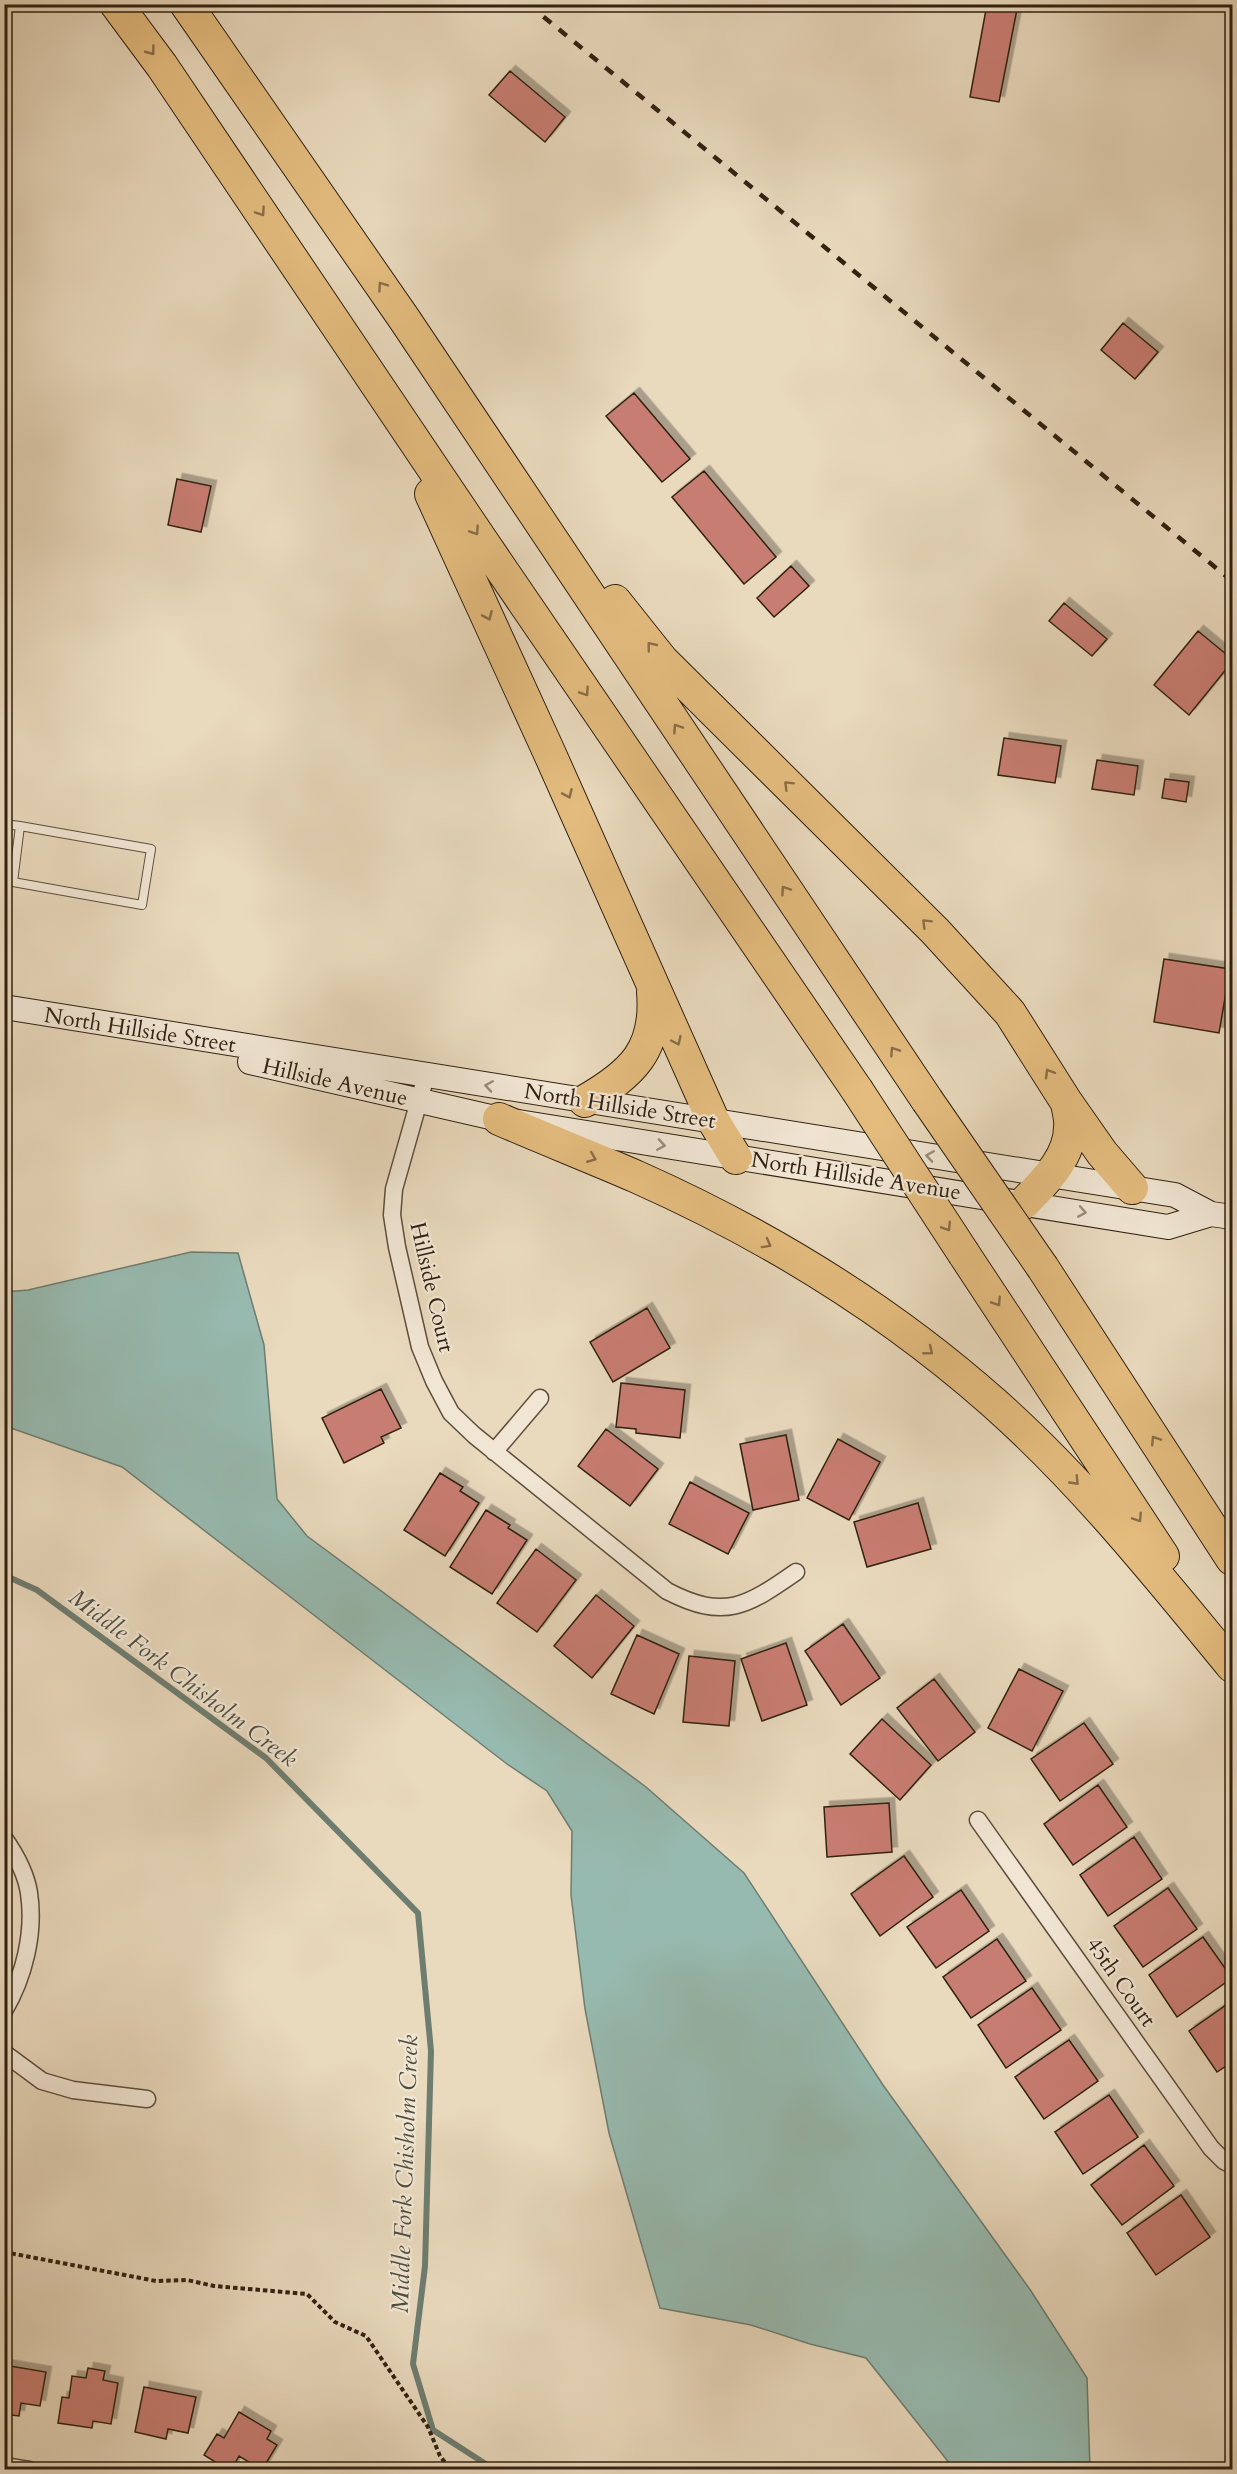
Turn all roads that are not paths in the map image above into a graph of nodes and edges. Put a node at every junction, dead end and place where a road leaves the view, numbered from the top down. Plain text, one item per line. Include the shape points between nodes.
1 (116, 4) edge
2 (186, 4) edge
3 (405, 320) junction
4 (348, 340) junction
5 (4, 824) edge
6 (20, 826) junction
7 (652, 988) junction
8 (4, 1007) edge
9 (31, 1013) junction
10 (426, 1076) junction
11 (419, 1101) junction
12 (585, 1101) junction
13 (1066, 1103) junction
14 (499, 1119) junction
15 (713, 1120) junction
16 (736, 1158) junction
17 (1050, 1176) junction
18 (1132, 1188) junction
19 (1024, 1203) junction
20 (1222, 1215) edge
21 (540, 1398) dead end
22 (494, 1452) junction
23 (1233, 1559) edge
24 (796, 1572) dead end
25 (1233, 1664) edge
26 (978, 1820) dead end
27 (4, 1838) edge
28 (4, 2011) edge
29 (4, 2053) edge
30 (147, 2099) dead end
31 (1233, 2165) edge
32 (4, 2466) edge
33 (29, 2469) edge

1 -> 4 highway
3 -> 2 highway
13 -> 3 highway via 1010,1013 995,996 662,660 603,585 443,352
23 -> 3 highway, bridge via 1043,1268
4 -> 7 highway via 454,541
4 -> 25 highway, bridge via 857,1090
5 - 6 lane
6 - 6 lane via 151,849 142,905 13,882
7 - 12 highway via 652,1025 645,1047 633,1067 616,1083
7 -> 15 highway
8 - 9 main road, North Hillside Street
9 - 10 main road, North Hillside Street
9 - 11 main road, Hillside Avenue
10 - 11 street, Hillside Court
12 -> 10 main road, North Hillside Street
11 - 14 main road, Hillside Avenue
11 - 22 street, Hillside Court via 394,1189 392,1215 397,1246 420,1347 434,1380 451,1413
12 - 15 main road, North Hillside Street
13 - 17 highway via 1071,1127 1062,1157
13 - 18 highway
14 -> 16 main road, North Hillside Avenue
14 -> 25 highway via 638,1177 723,1219 844,1290 918,1341 994,1403 1077,1483
15 - 16 highway
17 -> 15 main road, North Hillside Street
16 - 19 main road, North Hillside Avenue
17 - 18 main road, North Hillside Street
17 - 19 highway
18 - 20 main road, North Hillside Street via 1174,1195
19 -> 20 main road, North Hillside Avenue via 1168,1227
21 - 22 street
22 - 24 street, Hillside Court via 667,1591 688,1602 710,1607 746,1603
26 - 31 street, 45th Court via 1210,2148
27 - 28 street via 19,1860 29,1893 29,1932 25,1962
29 - 30 street via 42,2081 73,2090
32 - 33 street

